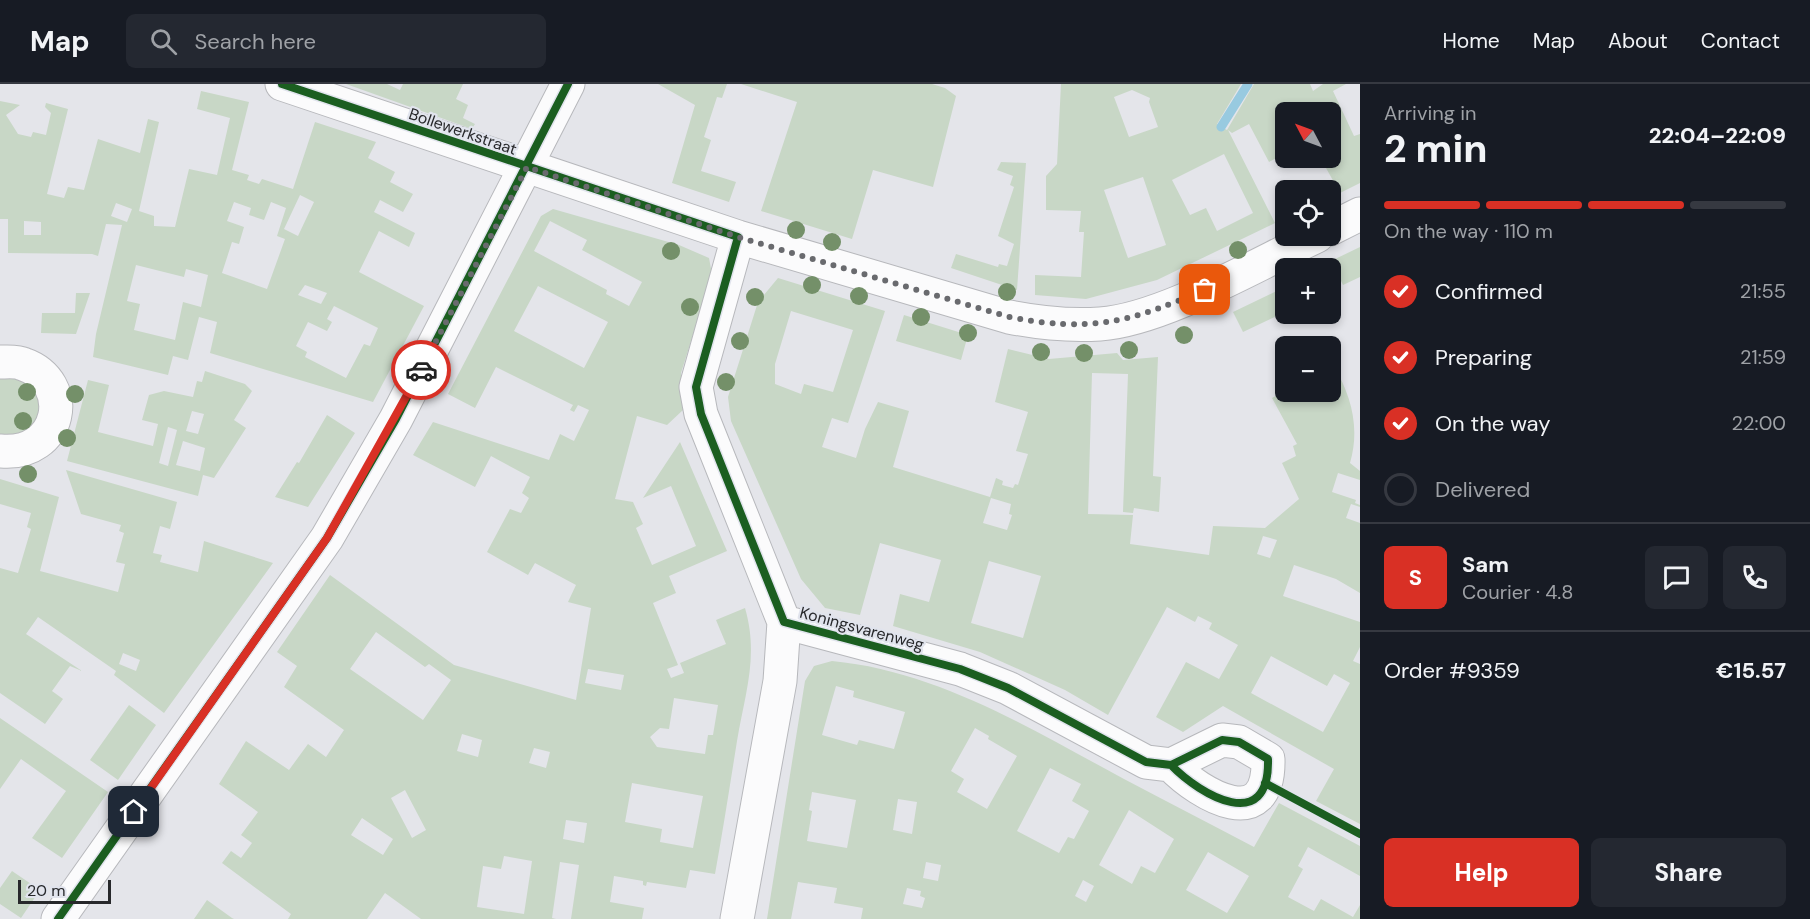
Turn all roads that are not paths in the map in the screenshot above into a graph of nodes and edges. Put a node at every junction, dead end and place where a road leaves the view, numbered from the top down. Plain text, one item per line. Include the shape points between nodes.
1 (282, 84) edge
2 (568, 84) edge
3 (527, 167) junction
4 (1360, 214) edge
5 (1341, 224) edge
6 (738, 237) junction
7 (1296, 246) edge
8 (0, 362) edge
9 (0, 451) edge
10 (784, 622) junction
11 (1171, 765) dead end
12 (58, 919) edge
13 (737, 919) edge

1 - 3 street, Bollewerkstraat
2 - 3 street
3 - 6 street, Bollewerkstraat
3 - 12 street via 396,419 327,538
4 - 5 street
6 - 7 street, Bollewerkstraat via 1009,317 1070,325 1102,324 1150,313
6 - 10 street, Koningsvarenweg via 696,387 701,414
8 - 9 street via 22,363 43,374 53,390 57,413 39,443 15,452
10 - 11 street, Koningsvarenweg via 960,669 1008,688 1146,762
10 - 13 street, Koningsvarenweg via 780,681

